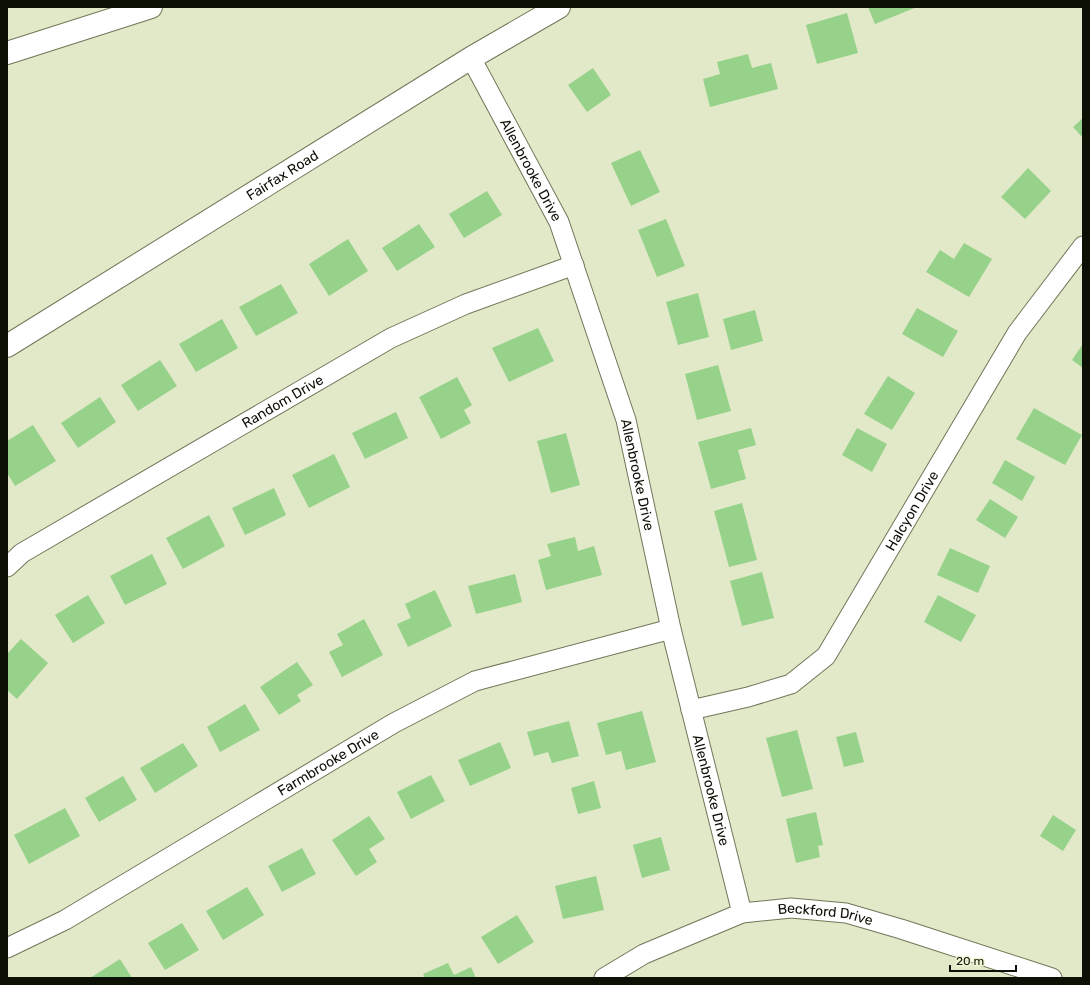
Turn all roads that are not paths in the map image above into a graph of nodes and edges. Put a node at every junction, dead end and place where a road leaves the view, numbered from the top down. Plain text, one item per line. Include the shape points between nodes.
1 (151, 7) edge
2 (559, 7) edge
3 (7, 53) edge
4 (471, 58) junction
5 (1083, 246) edge
6 (574, 264) junction
7 (7, 346) edge
8 (7, 567) edge
9 (671, 629) junction
10 (692, 710) junction
11 (742, 913) junction
12 (7, 948) edge
13 (604, 978) edge
14 (1052, 978) edge

1 - 3 main road
2 - 4 main road, Fairfax Road
4 - 6 street, Allenbrooke Drive via 559,222
4 - 7 main road, Fairfax Road
5 - 10 street, Halcyon Drive via 1017,333 826,656 791,684
6 - 8 street, Random Drive via 466,304 391,338 22,553
6 - 9 street, Allenbrooke Drive via 626,420
9 - 10 street, Allenbrooke Drive
9 - 12 street, Farmbrooke Drive via 475,682 394,723 65,920
10 - 11 street, Allenbrooke Drive
11 - 13 street, Beckford Drive via 644,954
11 - 14 street, Beckford Drive via 791,908 846,913

